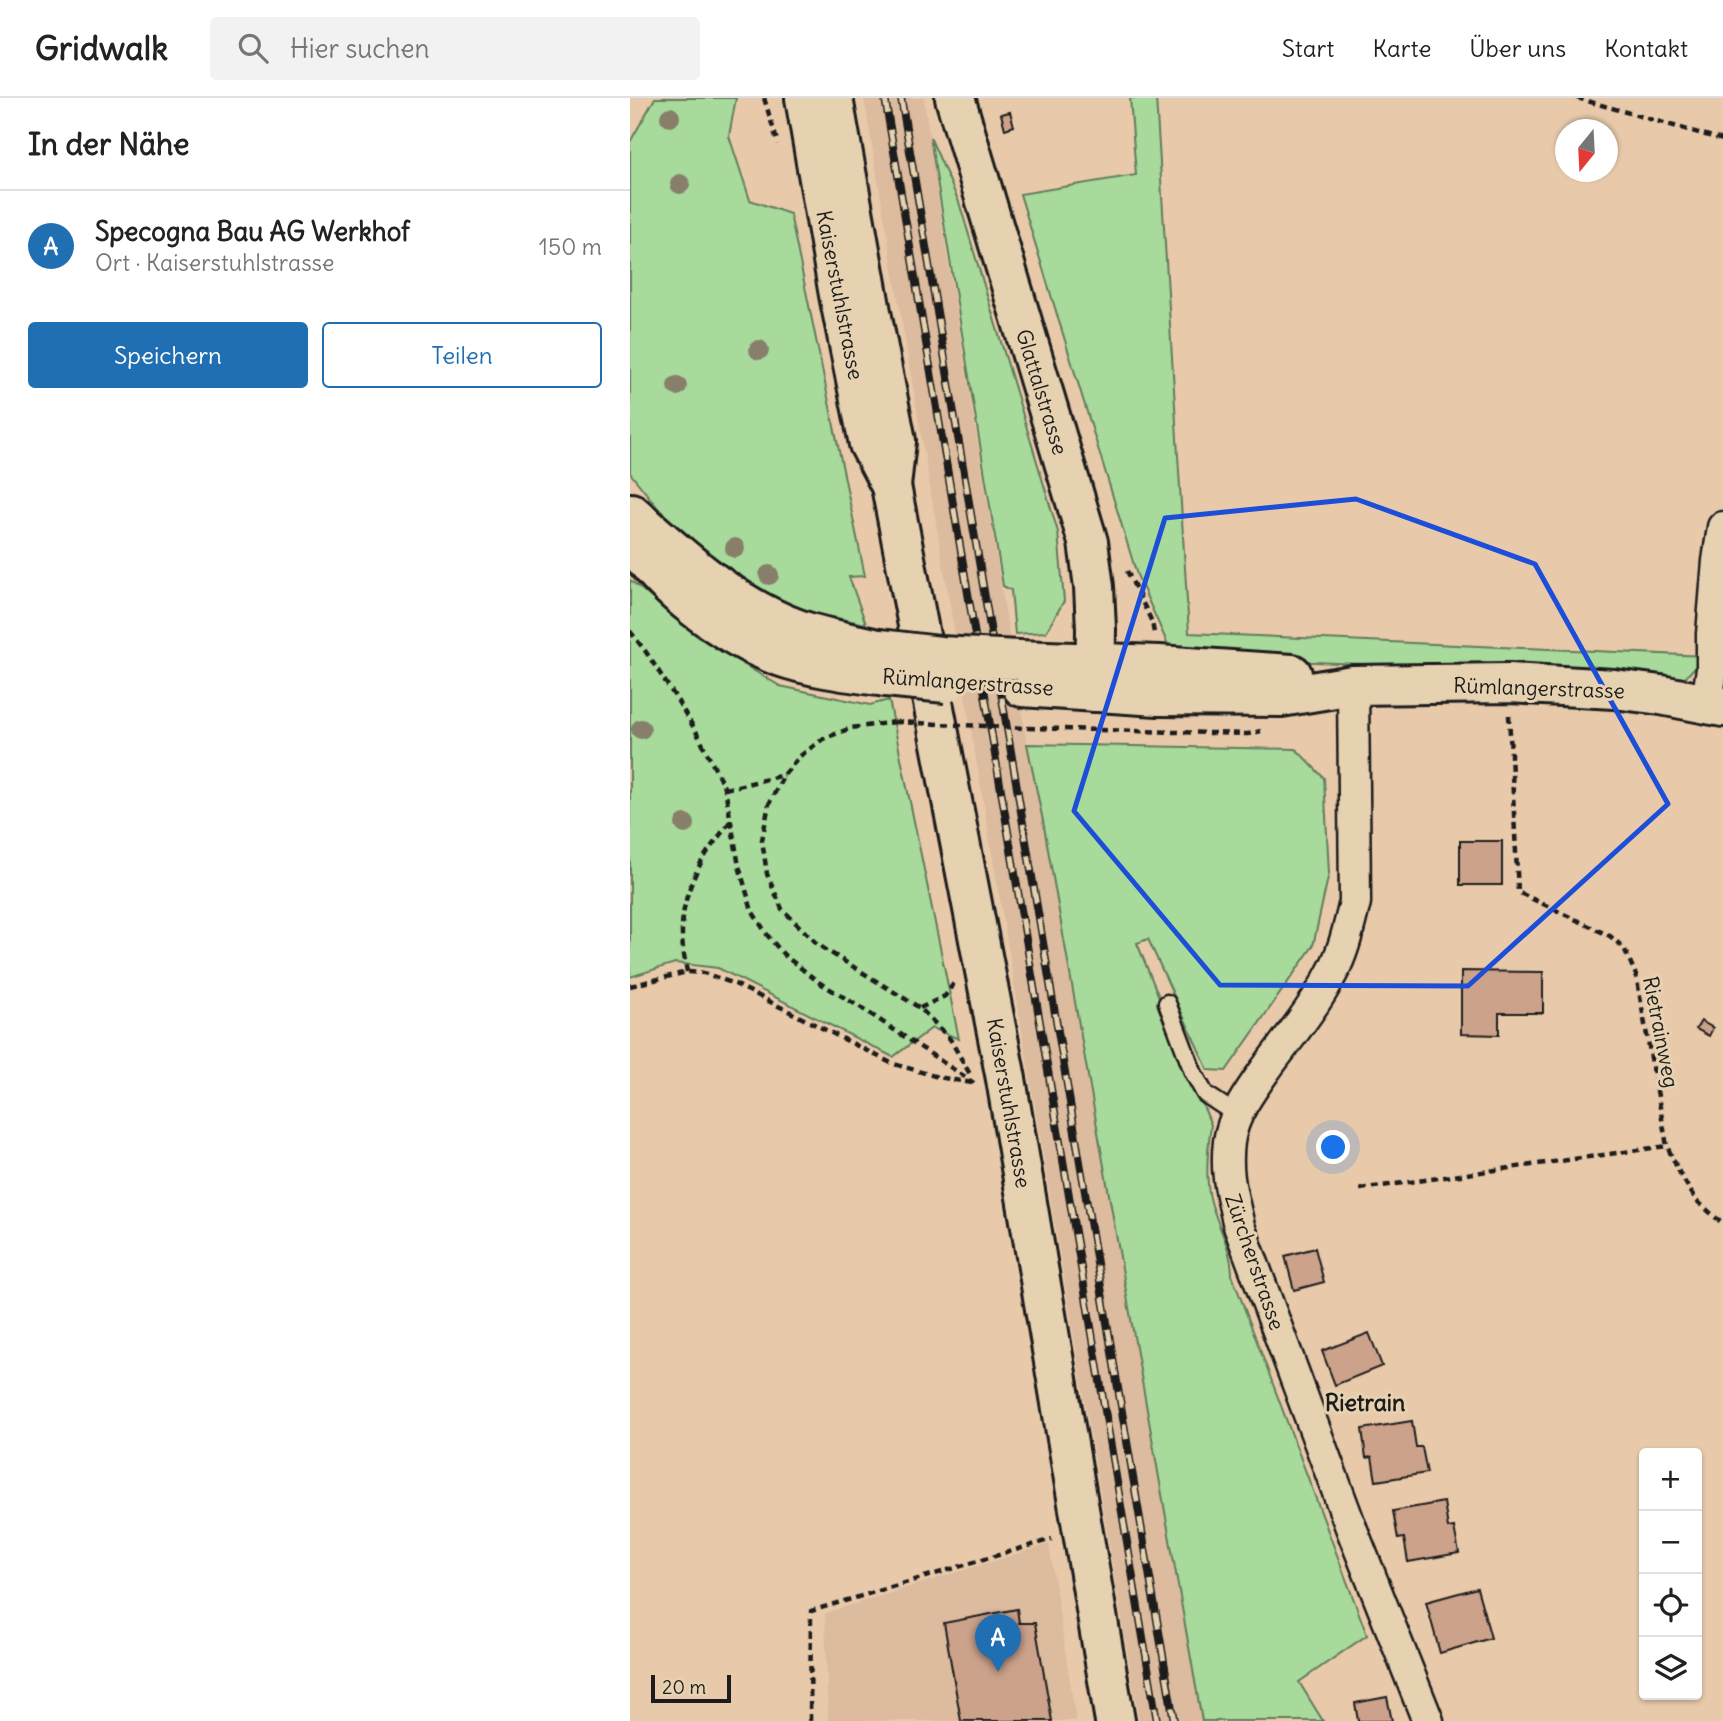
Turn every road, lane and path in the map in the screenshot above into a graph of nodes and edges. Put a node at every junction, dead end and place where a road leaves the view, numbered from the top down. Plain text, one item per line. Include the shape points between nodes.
1 (764, 98) edge
2 (805, 98) edge
3 (832, 98) edge
4 (955, 98) edge
5 (1577, 98) edge
6 (1723, 141) edge
7 (780, 152) dead end
8 (891, 486) junction
9 (630, 512) edge
10 (1723, 527) edge
11 (630, 535) edge
12 (630, 631) edge
13 (882, 663) junction
14 (1095, 677) junction
15 (1509, 683) junction
16 (1353, 685) junction
17 (1715, 705) edge
18 (904, 722) dead end
19 (1028, 728) dead end
20 (907, 735) dead end
21 (784, 775) junction
22 (725, 789) junction
23 (731, 819) junction
24 (687, 972) junction
25 (630, 986) edge
26 (958, 988) dead end
27 (1167, 1003) dead end
28 (920, 1008) junction
29 (970, 1056) dead end
30 (974, 1083) junction
31 (1237, 1115) junction
32 (1667, 1146) junction
33 (1360, 1189) dead end
34 (1723, 1224) edge
35 (1056, 1538) dead end
36 (810, 1721) edge
37 (1115, 1721) edge
38 (1428, 1721) edge

1 - 7 path
2 - 8 main road, Kaiserstuhlstrasse via 869,444
3 - 8 main road, Kaiserstuhlstrasse via 896,441
4 - 14 main road, Glattalstrasse via 1087,542 1094,587
5 - 6 path
8 - 37 main road, Kaiserstuhlstrasse via 1006,1079
9 - 13 main road, Rümlangerstrasse via 701,575 743,603
10 - 17 street via 1712,634
11 - 13 main road, Rümlangerstrasse via 650,567 676,591 747,640 808,664
12 - 22 path via 674,695
13 - 14 main road, Rümlangerstrasse, bridge via 942,683 1020,674
14 - 16 main road, Rümlangerstrasse via 1158,696 1281,697
15 - 16 main road, Rümlangerstrasse
15 - 17 main road, Rümlangerstrasse via 1614,689
15 - 32 path, Rietrainweg via 1517,892 1610,936 1624,948 1636,975
16 - 31 street, Zürcherstrasse via 1354,902 1347,937 1332,973
18 - 20 path
19 - 21 path, bridge via 895,722 851,728 823,739
21 - 22 path
21 - 28 path via 769,804 762,840 767,874 782,909 818,945
22 - 23 path
23 - 24 path via 692,878 682,917
23 - 30 path via 752,911 784,955
24 - 25 path
24 - 30 path via 735,984 891,1063
26 - 28 path via 955,975 945,996
27 - 31 lane via 1205,1094
28 - 30 path via 950,1039
29 - 30 path
31 - 38 street, Zürcherstrasse via 1229,1140 1227,1176 1239,1226
32 - 33 path
32 - 34 path, Rietrainweg via 1696,1200
35 - 36 path via 811,1611

